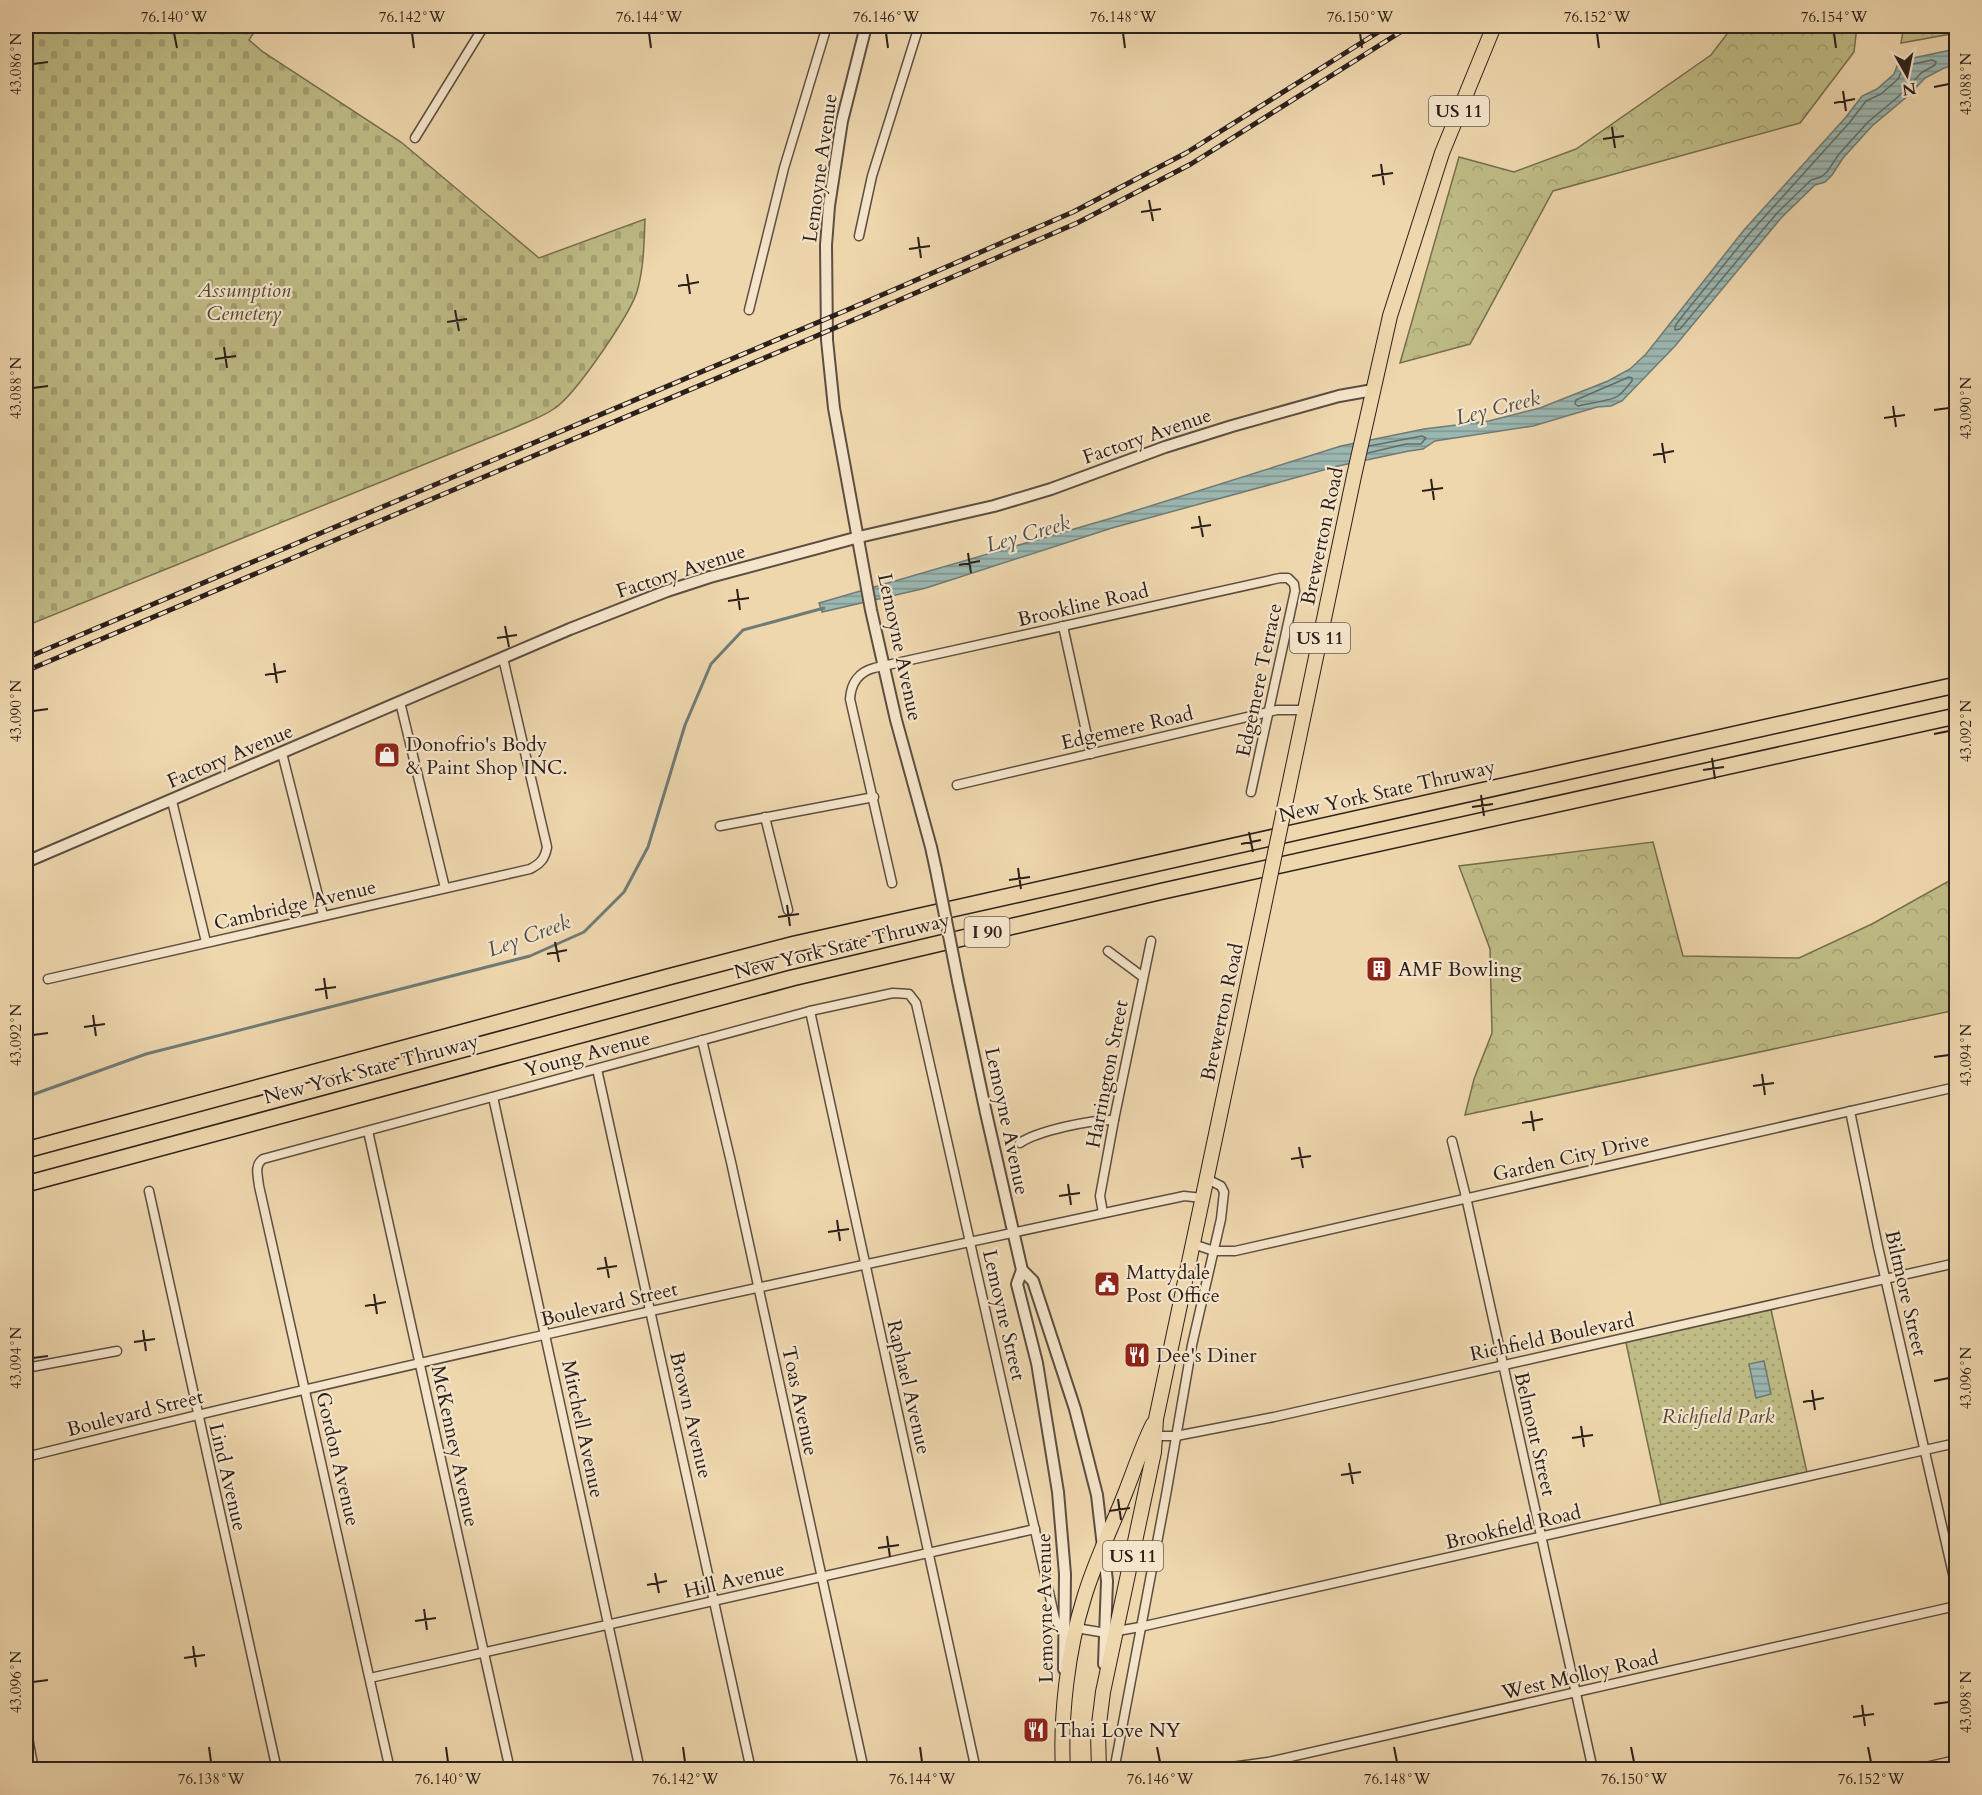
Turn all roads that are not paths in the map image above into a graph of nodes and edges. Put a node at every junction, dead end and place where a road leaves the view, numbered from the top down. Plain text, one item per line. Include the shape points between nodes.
1 (484, 26) edge
2 (827, 26) edge
3 (866, 26) edge
4 (919, 26) edge
5 (1494, 26) edge
6 (415, 138) dead end
7 (859, 236) dead end
8 (749, 310) dead end
9 (1373, 390) junction
10 (859, 537) junction
11 (1288, 578) joint
12 (1063, 626) junction
13 (503, 658) junction
14 (885, 666) junction
15 (1956, 685) edge
16 (400, 702) junction
17 (1305, 710) junction
18 (1269, 712) junction
19 (1956, 716) edge
20 (282, 753) junction
21 (1091, 754) junction
22 (957, 785) dead end
23 (1251, 792) dead end
24 (874, 797) junction
25 (172, 801) junction
26 (765, 817) junction
27 (720, 826) dead end
28 (26, 862) edge
29 (892, 883) dead end
30 (445, 888) junction
31 (788, 910) dead end
32 (323, 915) junction
33 (1151, 941) dead end
34 (206, 942) junction
35 (1108, 951) dead end
36 (1143, 977) junction
37 (48, 979) dead end
38 (916, 1003) joint
39 (810, 1011) junction
40 (702, 1040) junction
41 (597, 1069) junction
42 (1956, 1087) edge
43 (493, 1097) junction
44 (1850, 1111) junction
45 (1114, 1120) junction
46 (368, 1131) junction
47 (1452, 1141) dead end
48 (1020, 1143) dead end
49 (26, 1150) edge
50 (263, 1159) joint
51 (1207, 1179) junction
52 (26, 1184) edge
53 (149, 1191) dead end
54 (1466, 1197) junction
55 (1203, 1198) junction
56 (1103, 1213) junction
57 (1012, 1232) junction
58 (970, 1241) junction
59 (1193, 1244) junction
60 (1214, 1251) junction
61 (1956, 1263) edge
62 (865, 1264) junction
63 (1022, 1269) junction
64 (1886, 1278) junction
65 (758, 1287) junction
66 (650, 1311) junction
67 (545, 1335) junction
68 (117, 1352) dead end
69 (420, 1363) junction
70 (1502, 1365) junction
71 (26, 1368) edge
72 (305, 1390) junction
73 (197, 1414) junction
74 (1156, 1419) junction
75 (1155, 1436) junction
76 (1176, 1436) junction
77 (1956, 1443) edge
78 (1926, 1450) junction
79 (26, 1458) edge
80 (1035, 1529) junction
81 (1542, 1537) junction
82 (1103, 1543) junction
83 (929, 1553) junction
84 (822, 1577) junction
85 (1956, 1587) edge
86 (715, 1601) junction
87 (1956, 1606) edge
88 (608, 1624) junction
89 (1140, 1627) junction
90 (1070, 1630) junction
91 (1111, 1632) junction
92 (484, 1652) junction
93 (370, 1677) junction
94 (1575, 1693) junction
95 (26, 1727) edge
96 (1956, 1760) edge
97 (1211, 1769) edge
98 (34, 1770) edge
99 (277, 1770) edge
100 (390, 1770) edge
101 (510, 1770) edge
102 (640, 1770) edge
103 (752, 1770) edge
104 (864, 1770) edge
105 (976, 1770) edge
106 (1063, 1770) edge
107 (1099, 1770) edge
108 (1116, 1770) edge
109 (1593, 1770) edge
110 (1912, 1770) edge

1 - 6 street
2 - 8 street via 784,168
3 - 10 street, Lemoyne Avenue via 842,121 826,245 827,340 834,408
4 - 7 street via 872,176
5 - 9 main road, Brewerton Road / US 11 via 1442,153 1417,227
9 - 10 street, Factory Avenue via 1232,426 1032,495
9 - 17 main road, Brewerton Road / US 11
10 - 13 street, Factory Avenue via 667,591
10 - 14 street, Lemoyne Avenue
11 - 12 street, Brookline Road
11 - 18 street, Edgemere Terrace via 1295,591
12 - 14 street, Brookline Road
12 - 21 street
13 - 16 street, Factory Avenue
13 - 30 street, Cambridge Avenue via 547,847 545,857 530,869
14 - 24 street via 862,672 853,684 850,699
14 - 57 street, Lemoyne Avenue, bridge via 936,870
15 - 49 highway, New York State Thruway / I 90 via 795,944
16 - 20 street, Factory Avenue
16 - 30 street
17 - 18 street, Edgemere Road
17 - 51 main road, Brewerton Road / US 11, bridge
18 - 21 street, Edgemere Road
18 - 23 street, Edgemere Terrace
19 - 52 highway, New York State Thruway / I 90 via 1163,891 792,978
20 - 25 street, Factory Avenue
20 - 32 street
21 - 22 street, Edgemere Road
24 - 26 street
24 - 29 street
25 - 28 street, Factory Avenue
25 - 34 street
26 - 27 street
26 - 31 street
30 - 32 street, Cambridge Avenue
32 - 34 street, Cambridge Avenue
33 - 36 street, Harrington Street
34 - 37 street, Cambridge Avenue
35 - 36 street
36 - 45 street, Harrington Street
38 - 39 street, Young Avenue via 909,994 902,993
38 - 58 street, Lemoyne Street
39 - 40 street, Young Avenue
39 - 62 street, Raphael Avenue
40 - 41 street, Young Avenue
40 - 65 street, Toas Avenue
41 - 43 street, Young Avenue
41 - 66 street, Brown Avenue
42 - 44 street, Garden City Drive
43 - 46 street, Young Avenue
43 - 67 street, Mitchell Avenue
44 - 54 street, Garden City Drive
44 - 64 street, Biltmore Street
45 - 48 street via 1101,1119 1039,1134
45 - 56 street, Harrington Street via 1100,1196
46 - 50 street, Young Avenue
46 - 69 street, McKenney Avenue
47 - 54 street, Belmont Street
50 - 72 street, Gordon Avenue via 257,1168 259,1186
51 - 55 main road, Brewerton Road / US 11
51 - 60 street via 1224,1192
53 - 73 street, Lind Avenue
54 - 60 street, Garden City Drive via 1235,1251
54 - 70 street, Belmont Street
55 - 56 street, Boulevard Street via 1184,1196
55 - 59 main road, Brewerton Road / US 11
56 - 57 street, Boulevard Street
57 - 58 street, Boulevard Street
57 - 63 street, Lemoyne Avenue
58 - 62 street, Boulevard Street
58 - 80 street, Lemoyne Street
59 - 60 street, Garden City Drive
59 - 74 main road, Brewerton Road / US 11
60 - 76 street
61 - 64 street, Richfield Boulevard
62 - 65 street, Boulevard Street
62 - 83 street, Raphael Avenue
63 - 82 street, Lemoyne Avenue via 1033,1281 1075,1409 1097,1495
63 - 90 street, Lemoyne Avenue via 1017,1284 1036,1363 1058,1492
64 - 70 street, Richfield Boulevard
64 - 78 street, Biltmore Street
65 - 66 street, Boulevard Street
65 - 84 street, Toas Avenue
66 - 67 street, Boulevard Street
66 - 86 street, Brown Avenue
67 - 69 street, Boulevard Street
67 - 88 street, Mitchell Avenue
68 - 71 street
69 - 72 street, Boulevard Street
69 - 92 street, McKenney Avenue
70 - 76 street, Richfield Boulevard
70 - 81 street, Belmont Street
72 - 73 street, Boulevard Street
72 - 93 street, Gordon Avenue
73 - 79 street, Boulevard Street
73 - 99 street, Lind Avenue
74 - 75 main road, Brewerton Road / US 11
74 - 82 main road, Brewerton Road / US 11
75 - 76 street, Richfield Boulevard
75 - 91 main road, Brewerton Road / US 11
76 - 89 street
77 - 78 street, Brookfield Road
78 - 81 street, Brookfield Road
78 - 85 street, Biltmore Street
80 - 83 street, Hill Avenue
80 - 90 street, Lemoyne Street via 1054,1619
81 - 89 street, Brookfield Road
81 - 94 street, Belmont Street
82 - 90 main road, Brewerton Road / US 11
82 - 91 street, Lemoyne Avenue
83 - 84 street, Hill Avenue
83 - 105 street, Raphael Avenue
84 - 86 street, Hill Avenue
84 - 104 street, Toas Avenue
86 - 88 street, Hill Avenue
86 - 103 street, Brown Avenue
87 - 94 street, West Molloy Road
88 - 92 street, Hill Avenue
88 - 102 street, Mitchell Avenue
89 - 91 street, Brookfield Road
89 - 108 street
90 - 91 street, Brookfield Road
90 - 106 main road, Brewerton Road / US 11
91 - 107 main road, Brewerton Road / US 11 via 1098,1732
92 - 93 street, Hill Avenue
92 - 101 street, McKenney Avenue
93 - 100 street, Gordon Avenue
94 - 97 street, West Molloy Road via 1268,1762
94 - 109 street, Belmont Street
95 - 98 street
96 - 110 street

